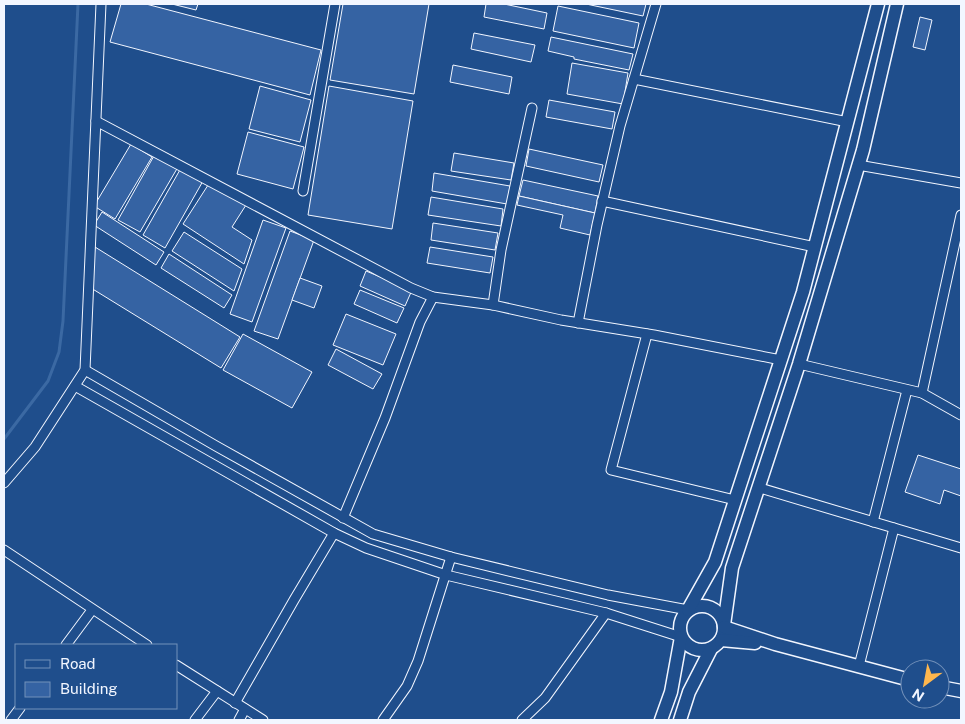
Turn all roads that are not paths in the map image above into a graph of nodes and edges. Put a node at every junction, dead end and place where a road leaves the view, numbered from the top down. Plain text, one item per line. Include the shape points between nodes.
1 (101, 4) edge
2 (335, 4) edge
3 (656, 4) edge
4 (878, 4) edge
5 (897, 4) edge
6 (634, 80) junction
7 (532, 108) dead end
8 (96, 120) junction
9 (848, 122) junction
10 (858, 166) junction
11 (961, 183) edge
12 (303, 191) dead end
13 (602, 201) junction
14 (961, 215) edge
15 (815, 248) junction
16 (433, 297) junction
17 (494, 305) junction
18 (578, 323) junction
19 (647, 334) junction
20 (781, 360) junction
21 (800, 364) junction
22 (86, 370) junction
23 (75, 386) junction
24 (907, 390) junction
25 (922, 393) junction
26 (961, 415) edge
27 (4, 483) edge
28 (760, 488) junction
29 (735, 500) junction
30 (343, 518) junction
31 (873, 522) junction
32 (894, 528) junction
33 (334, 533) junction
34 (961, 548) edge
35 (4, 550) edge
36 (451, 556) junction
37 (446, 575) junction
38 (92, 610) junction
39 (688, 610) junction
40 (606, 613) junction
41 (723, 631) junction
42 (680, 637) junction
43 (67, 644) edge
44 (145, 644) edge
45 (711, 649) junction
46 (178, 666) edge
47 (859, 666) junction
48 (900, 677) edge
49 (217, 691) junction
50 (235, 703) junction
51 (19, 709) edge
52 (245, 710) junction
53 (11, 720) edge
54 (195, 720) edge
55 (239, 720) edge
56 (263, 720) edge
57 (383, 720) edge
58 (522, 720) edge
59 (661, 720) edge
60 (680, 720) edge

1 - 8 street
2 - 12 street
3 - 6 street
4 - 9 main road
5 - 10 main road
6 - 9 street
6 - 13 street
7 - 17 street via 501,250
8 - 16 street via 410,288
8 - 22 street
9 - 15 main road
10 - 11 street
10 - 21 main road
13 - 15 street
13 - 18 street
14 - 25 street
15 - 20 main road
16 - 17 street
16 - 30 street via 420,322 385,418
17 - 18 street
18 - 19 street
19 - 20 street
19 - 29 street via 610,470
20 - 29 main road
21 - 24 street
21 - 28 main road
22 - 23 street
22 - 30 street
23 - 27 street via 35,447
23 - 33 street
24 - 25 street
24 - 31 street
25 - 26 street
28 - 31 street
28 - 41 main road via 732,568
29 - 39 main road via 715,562
30 - 36 street via 373,534
31 - 32 street
32 - 34 street
32 - 47 street
33 - 37 street via 366,548
33 - 50 street
35 - 38 street
36 - 37 street
36 - 39 street via 608,595
37 - 40 street
37 - 57 street via 418,661 407,686
38 - 43 street
38 - 44 street
39 - 41 main road via 710,607 722,618
39 - 42 main road via 680,622
40 - 42 street
40 - 58 street via 545,698
41 - 45 main road
41 - 47 main road
42 - 45 main road via 696,650
42 - 59 main road via 671,692
45 - 60 main road via 689,692
46 - 49 street
47 - 48 main road
49 - 50 street
49 - 54 street
50 - 52 street
51 - 53 street
52 - 55 street
52 - 56 street

